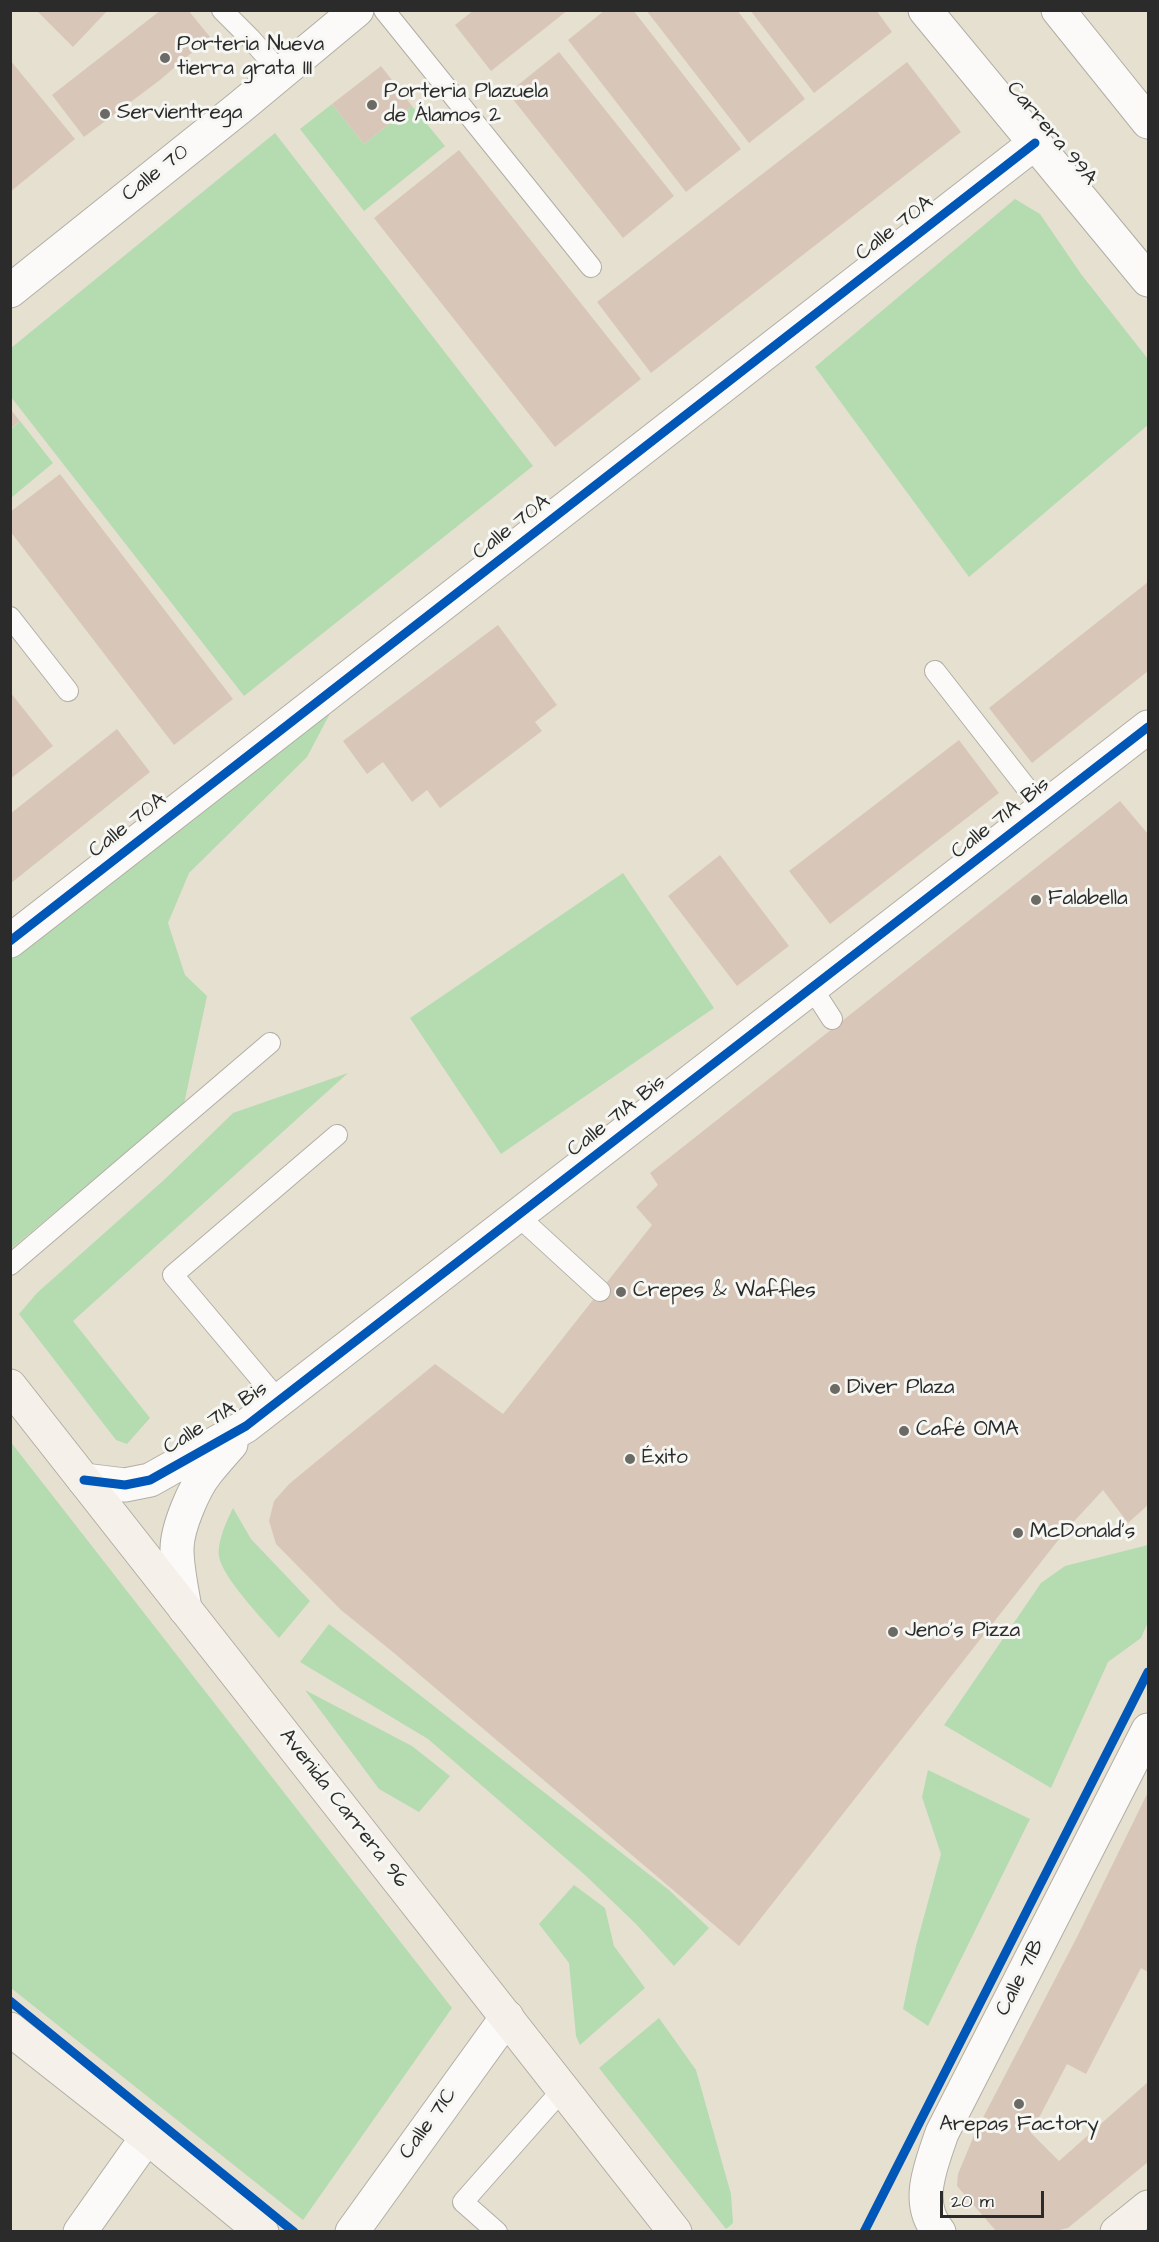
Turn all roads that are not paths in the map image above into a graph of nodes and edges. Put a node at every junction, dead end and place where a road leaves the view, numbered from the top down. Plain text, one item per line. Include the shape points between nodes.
1 (222, 10) edge
2 (357, 10) edge
3 (384, 10) edge
4 (925, 10) edge
5 (1058, 10) edge
6 (281, 74) junction
7 (1149, 122) edge
8 (1035, 142) junction
9 (591, 267) dead end
10 (1149, 280) edge
11 (10, 291) edge
12 (10, 617) edge
13 (934, 671) dead end
14 (68, 691) dead end
15 (1149, 728) edge
16 (1043, 809) junction
17 (10, 941) edge
18 (812, 988) junction
19 (832, 1019) dead end
20 (270, 1043) dead end
21 (337, 1135) dead end
22 (518, 1216) junction
23 (10, 1265) edge
24 (600, 1291) dead end
25 (10, 1386) edge
26 (279, 1401) junction
27 (246, 1426) junction
28 (84, 1480) junction
29 (185, 1609) junction
30 (1149, 1730) edge
31 (507, 2017) junction
32 (10, 2029) edge
33 (562, 2089) junction
34 (147, 2137) junction
35 (1149, 2207) edge
36 (80, 2232) edge
37 (262, 2232) edge
38 (352, 2232) edge
39 (497, 2232) edge
40 (675, 2232) edge
41 (939, 2232) edge
42 (1118, 2232) edge

1 - 6 lane
2 - 6 street, Calle 70
3 - 9 lane
4 - 8 street, Carrera 99A
5 - 7 street
6 - 11 street, Calle 70
8 - 10 street, Carrera 99A
8 - 17 street, Calle 70A
12 - 14 lane
13 - 16 lane
15 - 16 street, Calle 71A Bis
16 - 18 street, Calle 71A Bis
18 - 19 lane
18 - 22 street, Calle 71A Bis
20 - 23 lane
21 - 26 lane via 173,1275
22 - 24 lane
22 - 26 street, Calle 71A Bis
25 - 28 main road, Avenida Carrera 96
26 - 27 street, Calle 71A Bis
27 - 28 street, Calle 71A Bis via 150,1480 125,1485
27 - 29 street, Calle 71A Bis via 205,1474 181,1528 177,1547
28 - 29 main road, Avenida Carrera 96
29 - 31 main road, Avenida Carrera 96
30 - 41 street, Calle 71B via 942,2133 926,2190 926,2208
31 - 33 main road, Avenida Carrera 96
31 - 38 street, Calle 71C
32 - 34 main road
33 - 39 lane via 463,2202
33 - 40 main road, Avenida Carrera 96
34 - 36 street
34 - 37 main road
35 - 42 main road

